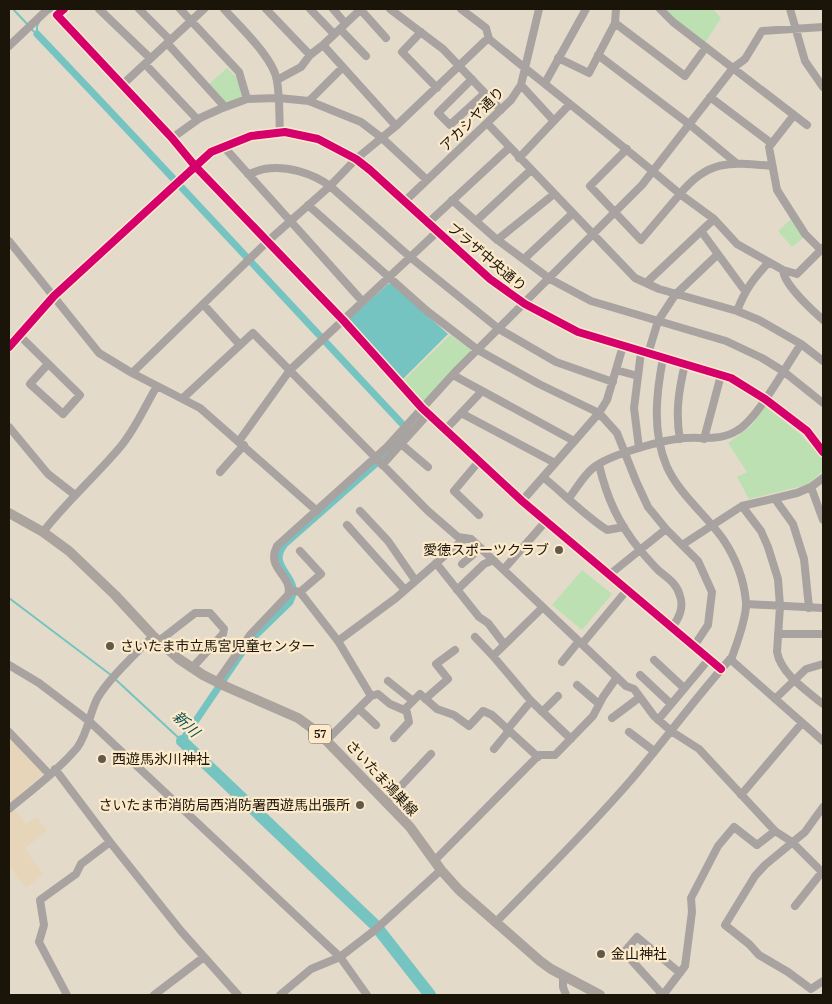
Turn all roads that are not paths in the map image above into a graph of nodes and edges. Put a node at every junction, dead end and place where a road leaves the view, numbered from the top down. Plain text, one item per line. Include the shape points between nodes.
1 (48, 9) edge
2 (64, 9) edge
3 (99, 9) edge
4 (139, 9) edge
5 (180, 9) edge
6 (204, 9) edge
7 (224, 9) edge
8 (266, 9) edge
9 (310, 9) edge
10 (333, 9) edge
11 (360, 9) edge
12 (390, 9) edge
13 (461, 9) edge
14 (539, 9) edge
15 (586, 9) edge
16 (616, 9) edge
17 (660, 9) edge
18 (790, 9) edge
19 (191, 21) junction
20 (615, 23) junction
21 (823, 27) edge
22 (340, 28) junction
23 (795, 28) junction
24 (421, 32) junction
25 (386, 38) dead end
26 (489, 39) junction
27 (169, 42) junction
28 (323, 44) junction
29 (9, 46) edge
30 (706, 47) junction
31 (598, 55) junction
32 (310, 56) junction
33 (366, 56) dead end
34 (558, 58) junction
35 (147, 61) junction
36 (460, 65) junction
37 (342, 68) junction
38 (733, 68) junction
39 (525, 69) junction
40 (472, 79) junction
41 (277, 80) junction
42 (545, 83) junction
43 (122, 85) junction
44 (521, 85) junction
45 (823, 87) edge
46 (437, 88) junction
47 (485, 93) junction
48 (710, 97) junction
49 (279, 98) junction
50 (247, 100) junction
51 (309, 101) junction
52 (569, 105) junction
53 (225, 107) junction
54 (501, 110) junction
55 (794, 114) junction
56 (197, 119) junction
57 (554, 120) junction
58 (487, 123) junction
59 (689, 124) junction
60 (807, 125) dead end
61 (396, 126) junction
62 (280, 132) junction
63 (172, 138) junction
64 (382, 138) junction
65 (771, 143) junction
66 (224, 146) junction
67 (509, 148) junction
68 (627, 149) junction
69 (519, 158) junction
70 (356, 160) junction
71 (735, 162) junction
72 (195, 166) junction
73 (772, 166) junction
74 (531, 170) junction
75 (653, 171) junction
76 (248, 174) junction
77 (427, 180) junction
78 (330, 186) junction
79 (554, 194) junction
80 (680, 194) junction
81 (452, 200) junction
82 (404, 202) junction
83 (308, 206) junction
84 (616, 212) junction
85 (572, 214) junction
86 (714, 219) junction
87 (476, 221) junction
88 (291, 222) junction
89 (428, 223) junction
90 (701, 231) junction
91 (438, 232) junction
92 (593, 234) junction
93 (498, 240) junction
94 (9, 241) edge
95 (268, 241) junction
96 (822, 249) edge
97 (717, 255) junction
98 (410, 257) junction
99 (524, 260) junction
100 (769, 262) junction
101 (783, 270) junction
102 (390, 277) junction
103 (550, 279) junction
104 (646, 284) junction
105 (745, 291) junction
106 (675, 295) junction
107 (54, 296) junction
108 (364, 302) junction
109 (204, 304) junction
110 (525, 304) junction
111 (737, 311) junction
112 (343, 320) junction
113 (658, 320) junction
114 (823, 320) edge
115 (499, 329) junction
116 (19, 335) junction
117 (800, 344) junction
118 (240, 345) junction
119 (623, 346) junction
120 (9, 347) edge
121 (478, 350) junction
122 (645, 353) junction
123 (663, 358) junction
124 (823, 361) edge
125 (48, 364) junction
126 (685, 364) junction
127 (290, 370) junction
128 (616, 370) junction
129 (783, 371) junction
130 (132, 373) junction
131 (453, 375) junction
132 (721, 375) junction
133 (638, 376) junction
134 (613, 382) junction
135 (157, 386) junction
136 (482, 391) junction
137 (183, 398) junction
138 (765, 399) junction
139 (823, 403) edge
140 (425, 411) junction
141 (461, 413) junction
142 (599, 413) junction
143 (9, 427) edge
144 (445, 430) junction
145 (680, 439) junction
146 (704, 439) junction
147 (574, 441) junction
148 (660, 442) junction
149 (241, 443) junction
150 (401, 444) junction
151 (639, 448) junction
152 (626, 452) junction
153 (823, 452) edge
154 (375, 458) junction
155 (480, 462) junction
156 (555, 463) junction
157 (382, 465) junction
158 (599, 465) junction
159 (428, 467) dead end
160 (220, 472) dead end
161 (543, 477) junction
162 (823, 478) edge
163 (810, 487) junction
164 (75, 495) junction
165 (569, 498) junction
166 (775, 499) junction
167 (522, 501) junction
168 (742, 506) junction
169 (317, 511) junction
170 (360, 511) dead end
171 (9, 513) edge
172 (479, 515) dead end
173 (823, 520) edge
174 (546, 521) junction
175 (347, 525) dead end
176 (711, 526) junction
177 (624, 527) junction
178 (666, 529) junction
179 (43, 532) junction
180 (465, 538) junction
181 (682, 545) junction
182 (481, 548) junction
183 (640, 550) junction
184 (300, 551) dead end
185 (494, 560) junction
186 (436, 563) junction
187 (462, 564) dead end
188 (504, 569) junction
189 (609, 575) junction
190 (415, 580) junction
191 (289, 590) junction
192 (405, 590) junction
193 (457, 590) junction
194 (627, 590) junction
195 (300, 592) junction
196 (746, 604) junction
197 (543, 606) junction
198 (780, 606) junction
199 (809, 608) junction
200 (823, 608) edge
201 (672, 627) junction
202 (778, 634) junction
203 (823, 634) edge
204 (476, 637) dead end
205 (156, 639) junction
206 (338, 641) junction
207 (580, 642) junction
208 (504, 644) junction
209 (694, 646) junction
210 (455, 650) dead end
211 (493, 656) junction
212 (709, 659) junction
213 (654, 660) dead end
214 (730, 660) junction
215 (562, 662) dead end
216 (9, 665) edge
217 (822, 665) edge
218 (192, 668) junction
219 (721, 669) junction
220 (640, 675) dead end
221 (617, 678) junction
222 (794, 679) junction
223 (388, 681) dead end
224 (217, 682) junction
225 (577, 685) dead end
226 (684, 688) junction
227 (371, 696) junction
228 (558, 696) dead end
229 (640, 697) junction
230 (425, 699) junction
231 (775, 699) junction
232 (413, 701) junction
233 (531, 701) junction
234 (599, 704) junction
235 (671, 704) junction
236 (823, 704) edge
237 (406, 708) junction
238 (359, 709) junction
239 (542, 712) junction
240 (612, 718) dead end
241 (658, 720) junction
242 (89, 721) junction
243 (802, 723) junction
244 (376, 725) dead end
245 (508, 731) junction
246 (671, 731) junction
247 (9, 732) edge
248 (629, 732) dead end
249 (394, 738) dead end
250 (571, 739) junction
251 (327, 740) junction
252 (823, 741) edge
253 (494, 749) dead end
254 (654, 751) junction
255 (431, 754) dead end
256 (538, 757) junction
257 (52, 772) junction
258 (741, 795) junction
259 (386, 802) junction
260 (823, 807) edge
261 (9, 809) edge
262 (816, 817) junction
263 (823, 823) edge
264 (775, 831) junction
265 (110, 842) junction
266 (792, 842) junction
267 (435, 860) junction
268 (442, 870) junction
269 (822, 872) edge
270 (795, 906) dead end
271 (495, 923) junction
272 (340, 956) junction
273 (204, 957) junction
274 (680, 973) junction
275 (563, 976) junction
276 (823, 982) edge
277 (285, 994) edge
278 (67, 995) edge
279 (154, 995) edge
280 (238, 995) edge
281 (367, 995) edge
282 (565, 995) edge
283 (600, 995) edge
284 (663, 995) edge

1 - 29 street
2 - 43 street via 57,15
3 - 35 street
4 - 27 street
5 - 19 street
6 - 19 street
7 - 41 street via 261,50
8 - 32 street
9 - 22 street
10 - 22 street
11 - 22 street
11 - 25 street
12 - 24 street
13 - 26 street via 486,28
14 - 39 street, アカシヤ通り
15 - 34 street
16 - 20 street
17 - 30 street
18 - 23 street
19 - 27 street
19 - 50 street via 238,72
20 - 30 street via 685,76
20 - 31 street
21 - 23 street
22 - 28 street
22 - 33 street
23 - 38 street via 762,31 745,59
23 - 45 street via 805,61
24 - 36 street
24 - 46 street via 402,52
26 - 36 street
26 - 39 street
27 - 35 street
27 - 53 street
28 - 32 street
28 - 37 street
30 - 38 street
31 - 34 street via 589,73
31 - 59 street
32 - 41 street via 301,67
34 - 42 street
35 - 43 street
35 - 56 street
36 - 40 street
36 - 46 street
37 - 51 street
37 - 61 street
38 - 48 street
38 - 55 street
39 - 42 street
39 - 44 street, アカシヤ通り
40 - 47 street
40 - 47 street via 438,112 450,125
41 - 49 street
42 - 52 street
43 - 63 street
44 - 54 street, アカシヤ通り
44 - 57 street
46 - 61 street
47 - 54 street
48 - 59 street
48 - 65 street
49 - 50 street
49 - 51 street
49 - 62 street
50 - 53 street
51 - 64 street via 361,122
52 - 57 street
52 - 68 street
53 - 56 street
54 - 58 street, アカシヤ通り
55 - 60 street
55 - 65 street
56 - 63 street
57 - 69 street
58 - 67 street
58 - 77 street, アカシヤ通り
59 - 71 street
59 - 75 street
61 - 64 street
62 - 66 street, プラザ中央通り via 251,136
62 - 70 street, プラザ中央通り via 318,139
63 - 72 street
64 - 70 street
64 - 77 street
65 - 73 street
66 - 72 street, プラザ中央通り
66 - 76 street
67 - 69 street
67 - 81 street
68 - 75 street
68 - 84 street via 590,186
69 - 74 street
70 - 78 street
70 - 82 street, プラザ中央通り
71 - 73 street
71 - 80 street via 706,170
72 - 95 street
72 - 107 street, プラザ中央通り
73 - 96 street via 777,190 805,234
74 - 79 street
74 - 87 street
75 - 80 street
75 - 84 street
76 - 78 street via 264,169 282,169 319,178
76 - 88 street
77 - 82 street, アカシヤ通り
78 - 83 street
78 - 98 street
79 - 85 street
79 - 93 street
80 - 84 street via 641,240
80 - 86 street
81 - 87 street
81 - 89 street
82 - 89 street, プラザ中央通り
83 - 88 street
83 - 102 street
84 - 92 street
85 - 92 street
85 - 99 street
86 - 90 street
86 - 100 street via 737,244
87 - 93 street
88 - 95 street
88 - 108 street
89 - 91 street, プラザ中央通り
90 - 97 street
90 - 104 street
91 - 98 street
91 - 110 street, プラザ中央通り via 490,279
92 - 103 street
92 - 104 street via 621,266
93 - 99 street
94 - 107 street
95 - 109 street
95 - 112 street
96 - 101 street via 797,274
97 - 105 street
97 - 106 street
98 - 102 street
98 - 115 street
99 - 103 street
100 - 101 street
100 - 105 street
101 - 114 street via 789,283
102 - 108 street
102 - 121 street via 427,311
103 - 110 street
103 - 113 street via 591,300
104 - 106 street
105 - 111 street
106 - 111 street
106 - 113 street
107 - 116 street, プラザ中央通り
107 - 130 street via 99,353
108 - 112 street
109 - 118 street
109 - 130 street
110 - 115 street
110 - 119 street, プラザ中央通り via 578,332
111 - 117 street
112 - 127 street
112 - 140 street
113 - 122 street
113 - 129 street via 726,341
115 - 121 street
115 - 134 street via 556,362
116 - 120 street, プラザ中央通り
116 - 125 street
117 - 124 street
117 - 129 street
118 - 127 street via 253,333
118 - 137 street
119 - 122 street, プラザ中央通り
119 - 128 street
121 - 131 street
121 - 142 street
122 - 123 street, プラザ中央通り
122 - 133 street
123 - 126 street, プラザ中央通り
123 - 148 street via 656,415
125 - 125 street via 30,384 63,414 80,395
126 - 132 street, プラザ中央通り
126 - 145 street via 679,388
127 - 149 street
127 - 154 street
128 - 133 street
128 - 134 street
129 - 138 street
129 - 139 street
130 - 135 street
131 - 136 street
131 - 140 street
132 - 138 street, プラザ中央通り
132 - 146 street
133 - 151 street via 634,408
134 - 142 street
135 - 137 street
135 - 164 street via 122,445
136 - 141 street
136 - 147 street
137 - 149 street via 200,408
138 - 146 street via 756,414 739,430 723,437
138 - 153 street, プラザ中央通り via 807,431
140 - 144 street
140 - 150 street
140 - 154 street
141 - 144 street
141 - 156 street
142 - 147 street
142 - 152 street via 618,433
143 - 164 street via 48,474
144 - 155 street
145 - 146 street
145 - 148 street
147 - 156 street
148 - 151 street
148 - 176 street via 668,469 690,503
149 - 160 street
149 - 169 street
150 - 157 street
150 - 159 street
151 - 152 street
152 - 158 street
152 - 178 street via 648,506
154 - 157 street
154 - 169 street
155 - 167 street via 501,486
155 - 172 street via 454,491
156 - 161 street
157 - 180 street via 428,511 458,536
158 - 165 street
158 - 177 street via 606,493
161 - 165 street
161 - 167 street
162 - 163 street
163 - 166 street
163 - 173 street
164 - 179 street
165 - 177 street via 607,530
166 - 168 street
166 - 199 street via 793,524 804,559
167 - 174 street
168 - 176 street
168 - 198 street via 761,531 768,547 778,579
169 - 191 street via 275,550 274,561
170 - 190 street via 388,542
171 - 179 main road, さいたま鴻巣線 / 57
174 - 188 street
174 - 189 street
175 - 192 street
176 - 181 street
176 - 196 street via 740,570
177 - 183 street
178 - 181 street
178 - 183 street
179 - 205 main road, さいたま鴻巣線 / 57 via 93,573
180 - 182 street
180 - 186 street
181 - 209 street via 698,561 712,592 708,624
182 - 185 street
182 - 187 street
183 - 189 street
183 - 201 street via 673,582 680,596 678,620
184 - 195 street via 321,574
185 - 188 street
185 - 193 street via 484,564
186 - 190 street
186 - 193 street
188 - 197 street
189 - 194 street
190 - 192 street
191 - 195 street
191 - 224 street via 250,635
192 - 206 street
193 - 208 street
194 - 201 street
194 - 207 street
195 - 206 street
196 - 198 street
196 - 214 street via 740,637
197 - 207 street
197 - 208 street
198 - 199 street
198 - 202 street
199 - 200 street
201 - 209 street
202 - 203 street
202 - 222 street via 779,661
204 - 211 street
205 - 218 main road, さいたま鴻巣線 / 57
205 - 218 street via 195,613 210,613 224,629 224,634
205 - 242 street via 102,691
206 - 227 street
207 - 215 street
207 - 221 street
208 - 211 street
209 - 212 street
210 - 230 street via 436,664 448,680
211 - 233 street
212 - 219 street
212 - 226 street
213 - 226 street
214 - 219 street
214 - 231 street
216 - 242 street via 45,687
217 - 222 street via 806,669
218 - 224 main road, さいたま鴻巣線 / 57
219 - 246 street
220 - 235 street
221 - 229 street
221 - 234 street
222 - 231 street
222 - 236 street
223 - 232 street
224 - 251 main road, さいたま鴻巣線 / 57 via 294,715
225 - 234 street
226 - 235 street
227 - 237 street via 378,694 390,704
227 - 238 street
228 - 239 street
229 - 240 street
229 - 241 street
230 - 232 street via 420,694
230 - 245 street via 469,726 483,711
231 - 243 street
232 - 237 street
233 - 239 street
233 - 245 street
234 - 250 street
235 - 241 street
237 - 249 street via 409,722
238 - 244 street
238 - 251 street
239 - 250 street
241 - 246 street
242 - 257 street via 82,740
242 - 272 street
243 - 252 street
243 - 258 street
245 - 253 street
245 - 256 street
246 - 254 street
246 - 258 street via 699,749
247 - 257 street
248 - 254 street
250 - 256 street via 555,755
251 - 259 main road, さいたま鴻巣線 / 57
254 - 271 street via 585,832
255 - 259 street
256 - 267 street
257 - 261 street
257 - 265 street
258 - 264 street
259 - 267 main road, さいたま鴻巣線 / 57
260 - 262 street
262 - 263 street
262 - 266 street
264 - 266 street
264 - 274 street via 757,845 734,827 718,846 691,898 685,966
265 - 273 street
265 - 278 street via 82,864 76,874 40,900 44,925 40,942
266 - 269 street
266 - 276 street via 755,876 725,925 760,955 811,989
267 - 268 main road, さいたま鴻巣線 / 57
268 - 271 main road, さいたま鴻巣線 / 57 via 465,897
268 - 272 street via 375,930
269 - 270 street
271 - 275 main road, さいたま鴻巣線 / 57
272 - 277 street via 303,974
272 - 281 street
273 - 279 street
273 - 280 street
274 - 284 street
274 - 284 street via 637,937 624,952
275 - 282 street
275 - 283 main road, さいたま鴻巣線 / 57

